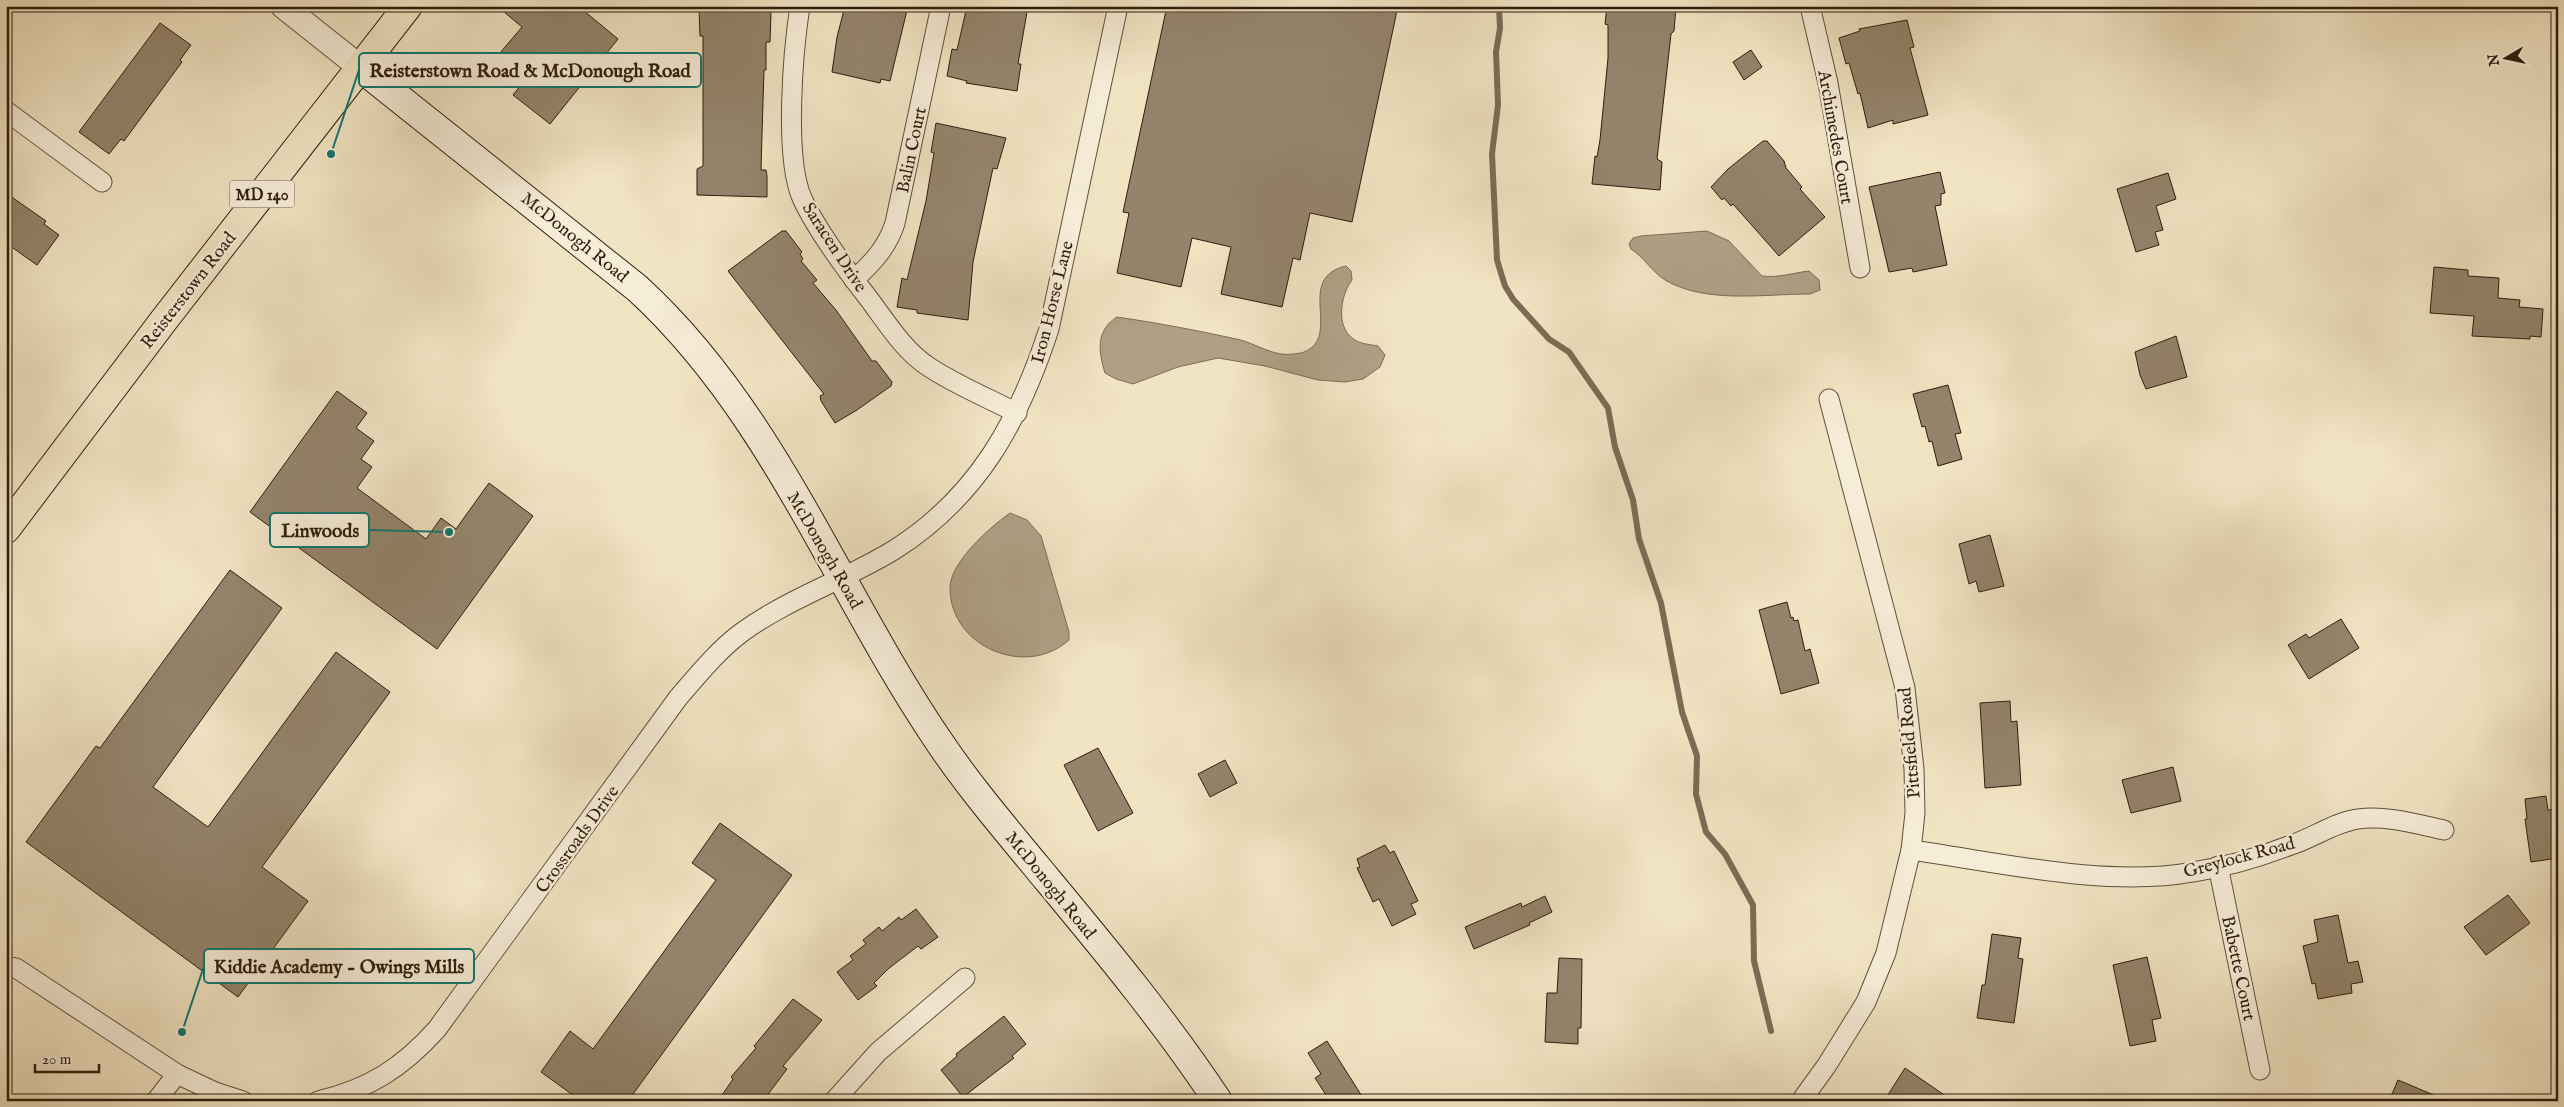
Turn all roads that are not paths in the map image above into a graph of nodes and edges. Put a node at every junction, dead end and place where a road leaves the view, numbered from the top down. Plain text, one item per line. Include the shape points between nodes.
1 (283, 6) edge
2 (408, 6) edge
3 (800, 6) edge
4 (941, 6) edge
5 (1118, 6) edge
6 (1810, 6) edge
7 (361, 68) junction
8 (6, 111) edge
9 (102, 182) dead end
10 (1860, 268) dead end
11 (854, 280) junction
12 (1829, 399) dead end
13 (1017, 413) junction
14 (6, 529) edge
15 (840, 578) junction
16 (2444, 830) dead end
17 (1911, 850) junction
18 (2218, 866) junction
19 (6, 951) edge
20 (11, 967) edge
21 (965, 978) dead end
22 (2260, 1070) dead end
23 (177, 1074) junction
24 (156, 1101) edge
25 (243, 1101) edge
26 (318, 1101) edge
27 (834, 1101) edge
28 (1218, 1101) edge
29 (1801, 1101) edge

1 - 7 street
2 - 7 main road, Reisterstown Road / MD 140
3 - 11 street, Saracen Drive via 794,44 792,144 795,174 802,198
4 - 11 street, Balin Court via 889,242
5 - 13 street, Iron Horse Lane via 1049,329
6 - 10 street, Archimedes Court via 1828,84
7 - 14 main road, Reisterstown Road / MD 140
7 - 15 main road, McDonogh Road via 568,231 637,288 683,333 742,408
8 - 9 street
11 - 13 street, Saracen Drive via 904,344 929,367
12 - 17 street, Pittsfield Road via 1905,688 1914,769
13 - 15 street, Iron Horse Lane via 980,473 958,499 928,526 893,550
15 - 26 street, Crossroads Drive via 748,628 699,673 437,1029 417,1051 394,1070 364,1086
15 - 28 main road, McDonogh Road via 940,744 1174,1038
16 - 18 street, Greylock Road via 2383,818 2356,819 2292,845
17 - 18 street, Greylock Road via 2103,875 2167,875
17 - 29 street, Pittsfield Road via 1886,953 1866,1002 1827,1066
18 - 22 street, Babette Court
19 - 20 street
20 - 23 street
21 - 27 street via 878,1052
23 - 24 street
23 - 25 street via 214,1092

